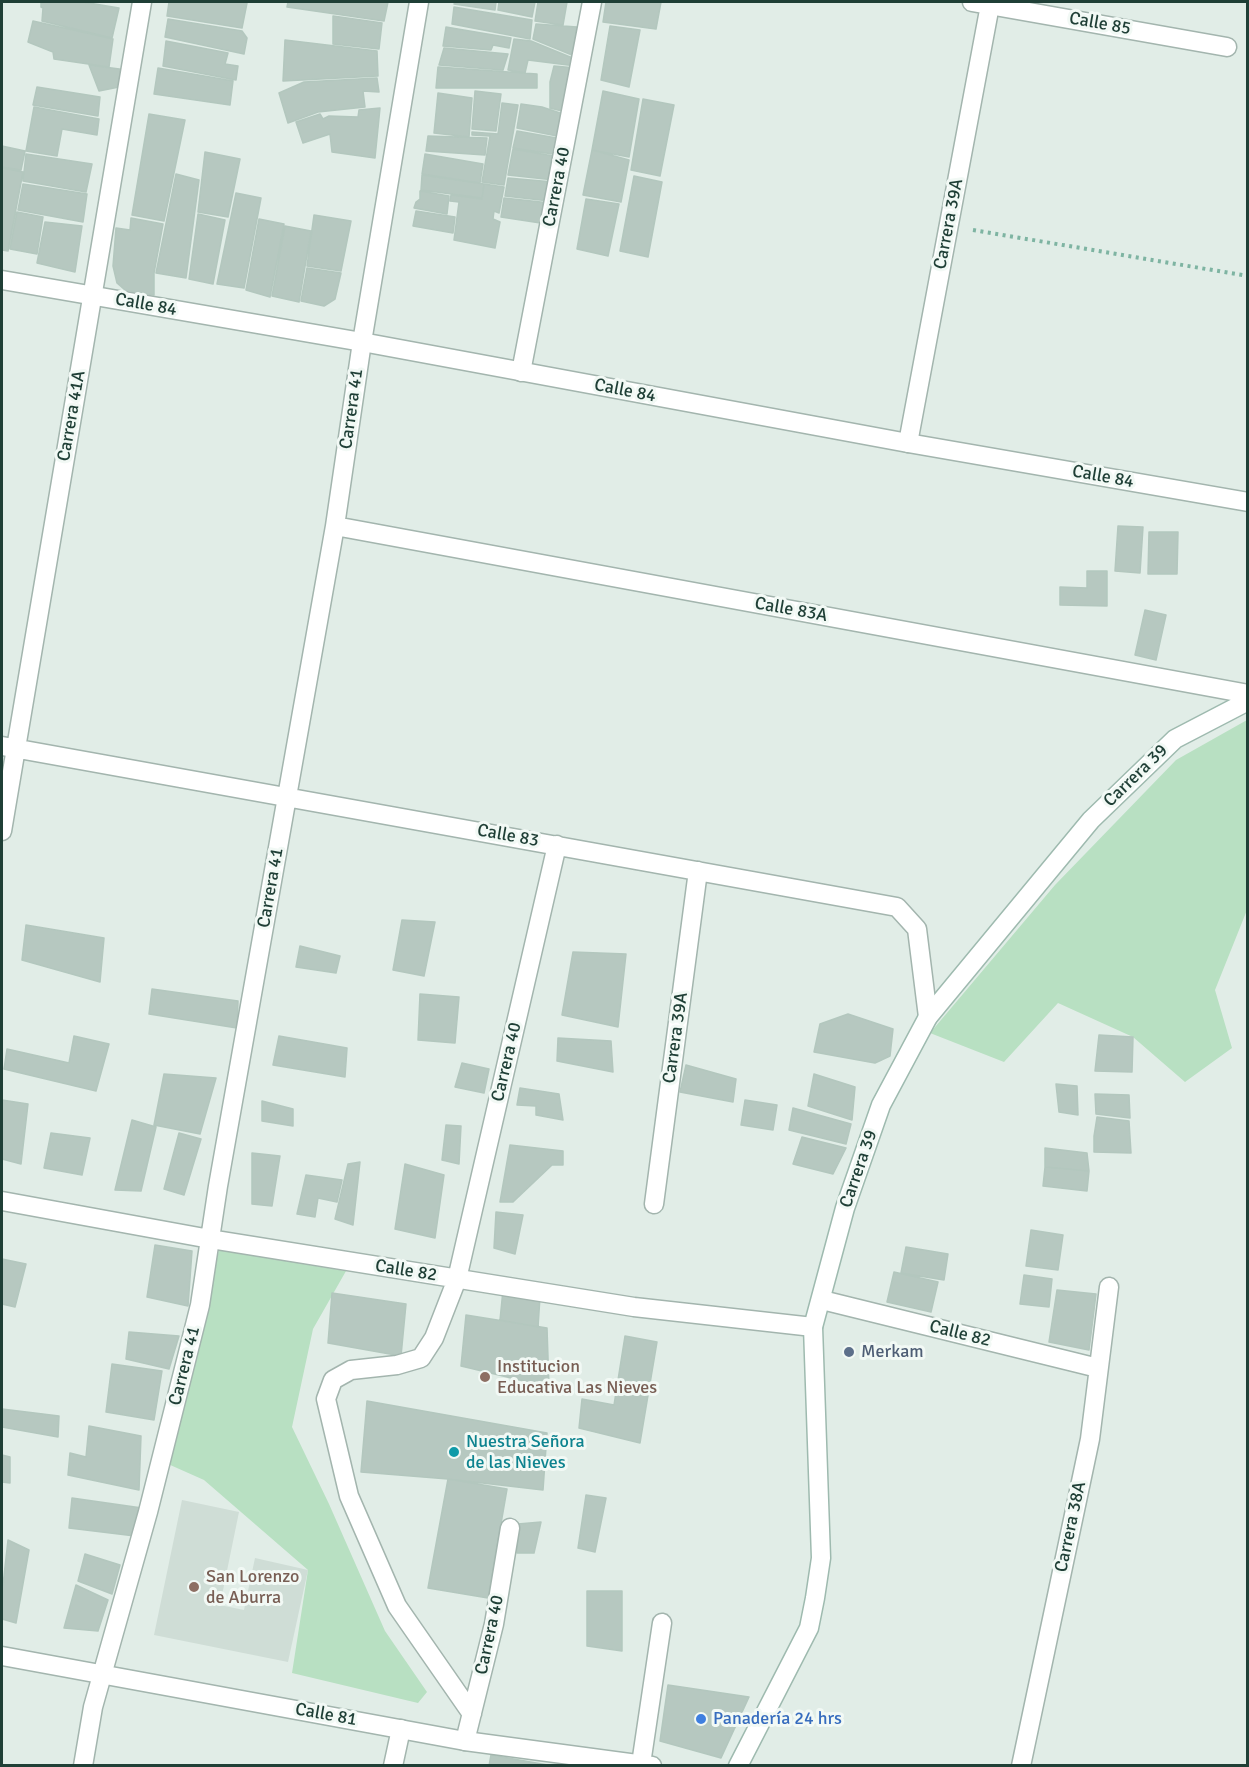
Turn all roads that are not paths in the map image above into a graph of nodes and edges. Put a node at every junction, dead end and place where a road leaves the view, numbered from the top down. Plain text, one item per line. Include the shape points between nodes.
1 (142, 2) edge
2 (419, 2) edge
3 (592, 2) edge
4 (981, 3) edge
5 (1227, 47) dead end
6 (2, 280) edge
7 (92, 296) junction
8 (362, 342) junction
9 (521, 372) junction
10 (908, 444) junction
11 (1248, 502) edge
12 (335, 526) junction
13 (1248, 694) edge
14 (1248, 701) edge
15 (8, 747) edge
16 (286, 797) junction
17 (2, 831) edge
18 (557, 846) junction
19 (698, 871) junction
20 (928, 1017) junction
21 (2, 1201) edge
22 (654, 1204) dead end
23 (210, 1239) junction
24 (457, 1279) junction
25 (1109, 1287) dead end
26 (822, 1300) junction
27 (813, 1327) junction
28 (1098, 1368) junction
29 (510, 1528) dead end
30 (662, 1623) dead end
31 (2, 1656) edge
32 (102, 1674) junction
33 (472, 1714) junction
34 (401, 1729) junction
35 (465, 1741) junction
36 (578, 1761) edge
37 (647, 1765) edge
38 (83, 1766) edge
39 (393, 1766) edge
40 (738, 1766) edge
41 (1021, 1766) edge

1 - 7 street, Carrera 41A
2 - 8 street, Carrera 41
3 - 9 street, Carrera 40
4 - 5 street, Calle 85
4 - 10 street, Carrera 39A via 948,226
6 - 7 street, Calle 84
7 - 8 street, Calle 84
7 - 15 street, Carrera 41A
8 - 9 street, Calle 84
8 - 12 street, Carrera 41
9 - 10 street, Calle 84
10 - 11 street, Calle 84
12 - 13 street, Calle 83A
12 - 16 street, Carrera 41
14 - 20 street, Carrera 39 via 1175,740 1091,820
15 - 16 street, Calle 83
15 - 17 street, Carrera 41A
16 - 18 street, Calle 83
16 - 23 street, Carrera 41
18 - 19 street, Calle 83
18 - 24 street, Carrera 40
19 - 20 street, Calle 83 via 897,907 917,929
19 - 22 street, Carrera 39A
20 - 26 street, Carrera 39 via 880,1105 845,1208
21 - 23 street, Calle 82
23 - 24 street, Calle 82
23 - 32 street, Carrera 41 via 200,1305
24 - 27 street, Calle 82 via 634,1307
24 - 33 street, Carrera 40 via 434,1338 421,1358 351,1370 333,1380 326,1399 349,1496 398,1606
25 - 28 street, Carrera 38A
26 - 27 street, Carrera 39
26 - 28 street, Calle 82
27 - 40 street, Carrera 39 via 821,1558 815,1598 808,1628
28 - 41 street, Carrera 38A via 1090,1439
29 - 33 street, Carrera 40 via 494,1624
30 - 37 street
31 - 32 street, Calle 81
32 - 34 street, Calle 81
32 - 38 street, Carrera 41
33 - 35 street, Carrera 40
34 - 35 street, Calle 81
34 - 39 street
35 - 36 street, Calle 81
36 - 37 street, Calle 81

